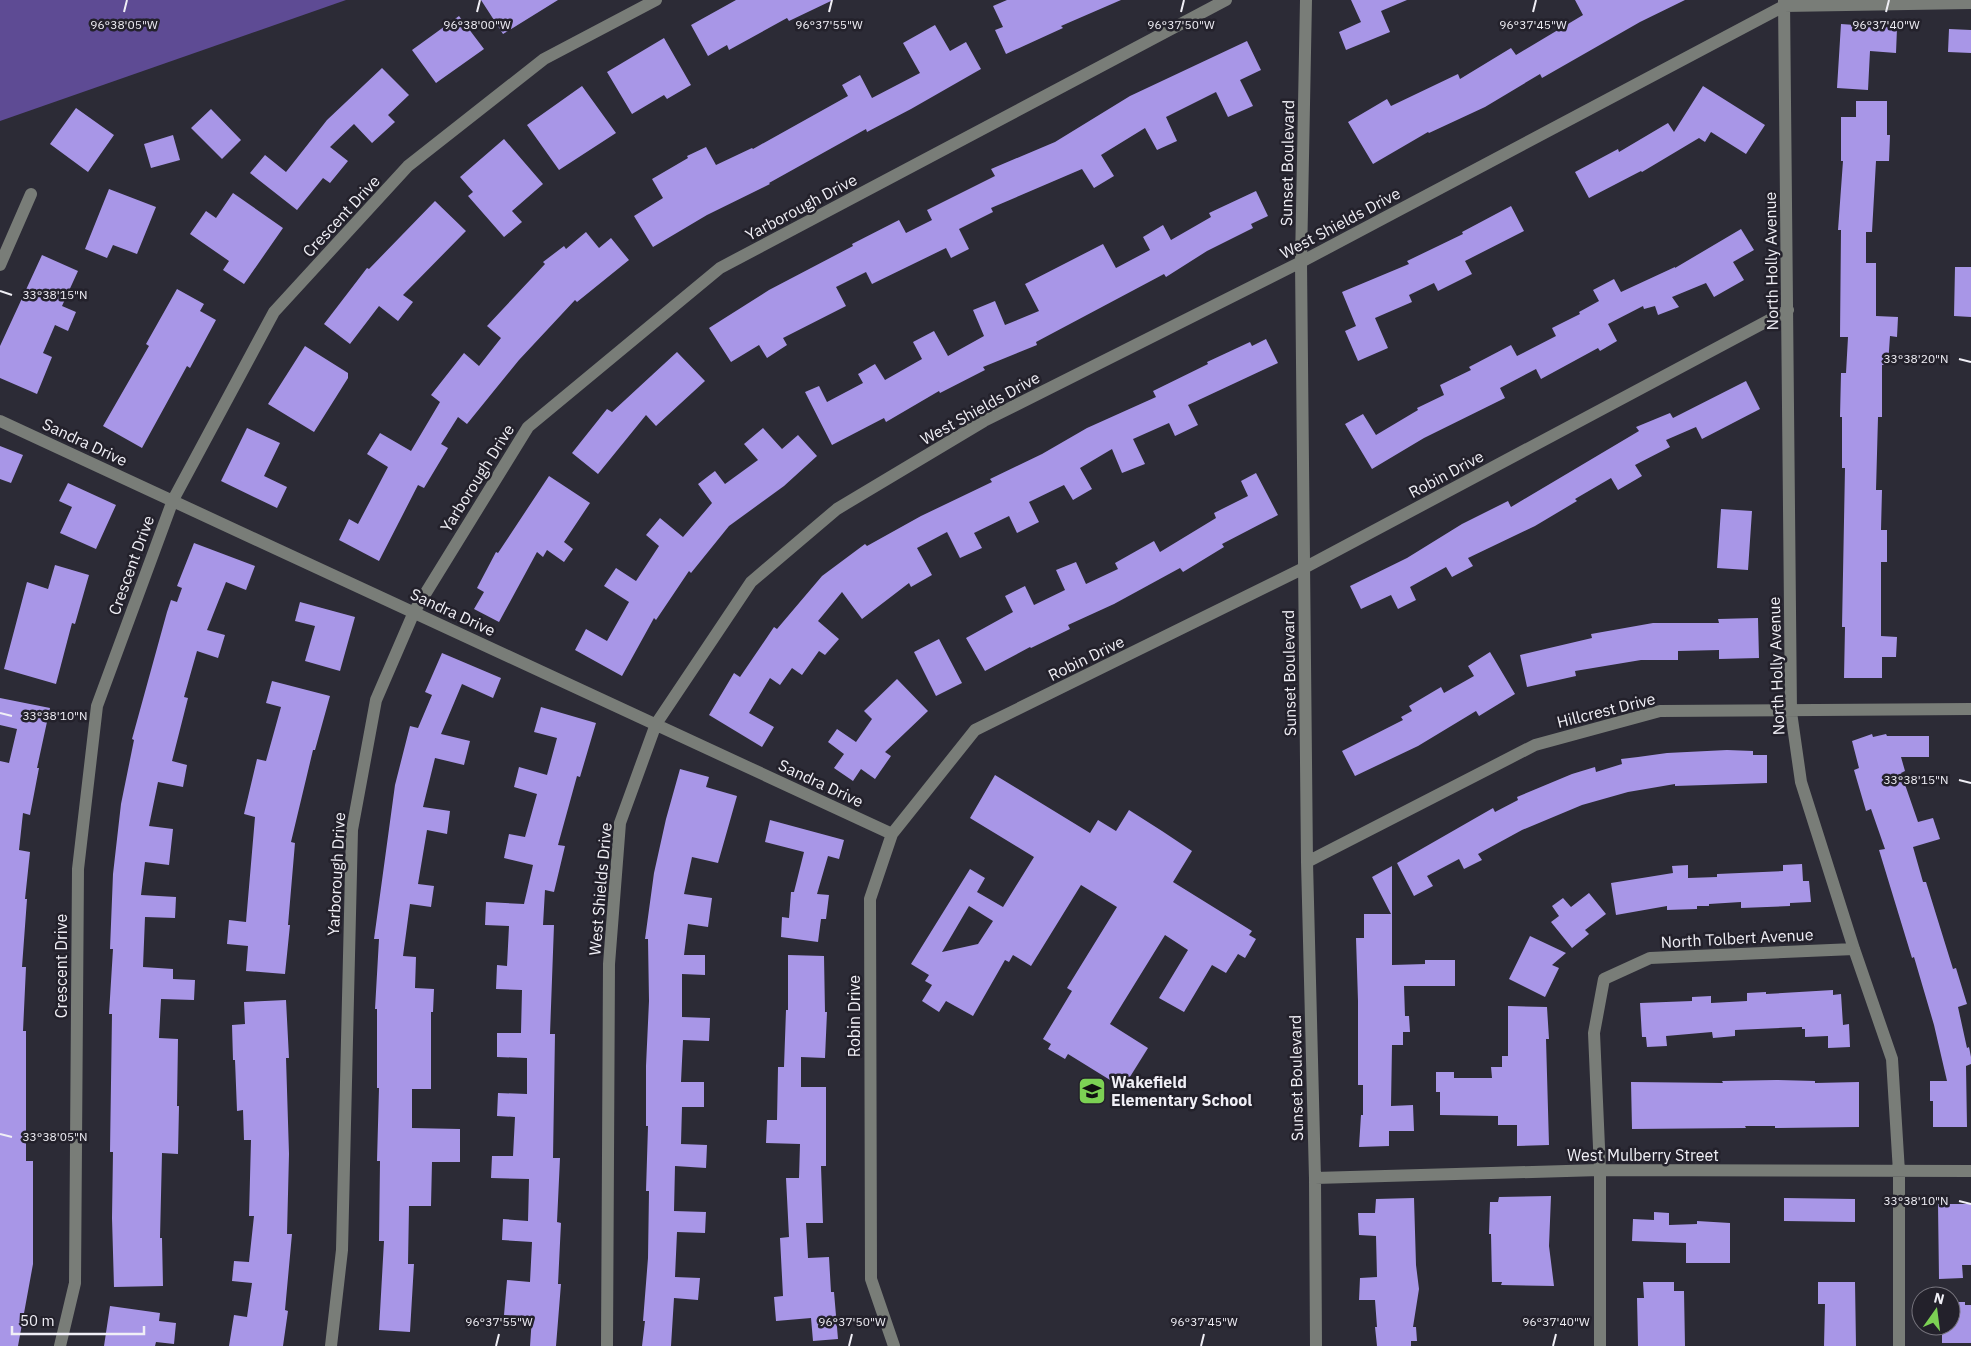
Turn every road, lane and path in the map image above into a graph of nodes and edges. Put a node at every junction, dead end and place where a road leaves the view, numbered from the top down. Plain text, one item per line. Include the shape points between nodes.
1 (656, 0) edge
2 (1226, 0) edge
3 (1306, 0) edge
4 (1784, 3) edge
5 (1971, 3) edge
6 (31, 194) dead end
7 (1301, 262) junction
8 (0, 265) edge
9 (1788, 310) junction
10 (0, 421) edge
11 (172, 500) junction
12 (1304, 568) junction
13 (414, 612) junction
14 (1971, 709) edge
15 (1791, 712) junction
16 (656, 724) junction
17 (892, 834) junction
18 (1307, 862) junction
19 (1854, 949) junction
20 (1600, 1170) junction
21 (1899, 1172) junction
22 (1971, 1172) edge
23 (1315, 1178) junction
24 (60, 1346) edge
25 (331, 1346) edge
26 (607, 1346) edge
27 (894, 1346) edge
28 (1316, 1346) edge
29 (1600, 1346) edge
30 (1899, 1346) edge

1 - 11 street, Crescent Drive via 544,59 408,166 274,312
2 - 13 street, Yarborough Drive via 720,268 528,426
3 - 7 street, Sunset Boulevard
4 - 5 street, West Shields Drive
4 - 7 street, West Shields Drive
4 - 9 street, North Holly Avenue
6 - 8 street
7 - 12 street, Sunset Boulevard
7 - 16 street, West Shields Drive via 984,421 837,509 751,582
9 - 12 street, Robin Drive
9 - 15 street, North Holly Avenue
10 - 11 street, Sandra Drive
11 - 13 street, Sandra Drive
11 - 24 street, Crescent Drive via 97,706 78,870 75,1283
12 - 17 street, Robin Drive via 975,730
12 - 18 street, Sunset Boulevard
13 - 16 street, Sandra Drive
13 - 25 street, Yarborough Drive via 376,700 352,830 342,1250
14 - 15 street, Hillcrest Drive
15 - 18 street, Hillcrest Drive via 1660,712 1535,745
15 - 19 street, North Holly Avenue via 1801,782
16 - 17 street, Sandra Drive
16 - 26 street, West Shields Drive via 620,823 609,964
17 - 27 street, Robin Drive via 870,899 871,1279
18 - 23 street, Sunset Boulevard
19 - 20 street, North Tolbert Avenue via 1650,958 1604,979 1594,1033
19 - 21 street, North Holly Avenue via 1892,1059
20 - 21 street, West Mulberry Street
20 - 23 street, West Mulberry Street
20 - 29 street, North Tolbert Avenue
21 - 22 street, West Mulberry Street
21 - 30 street, North Holly Avenue
23 - 28 street, Sunset Boulevard

